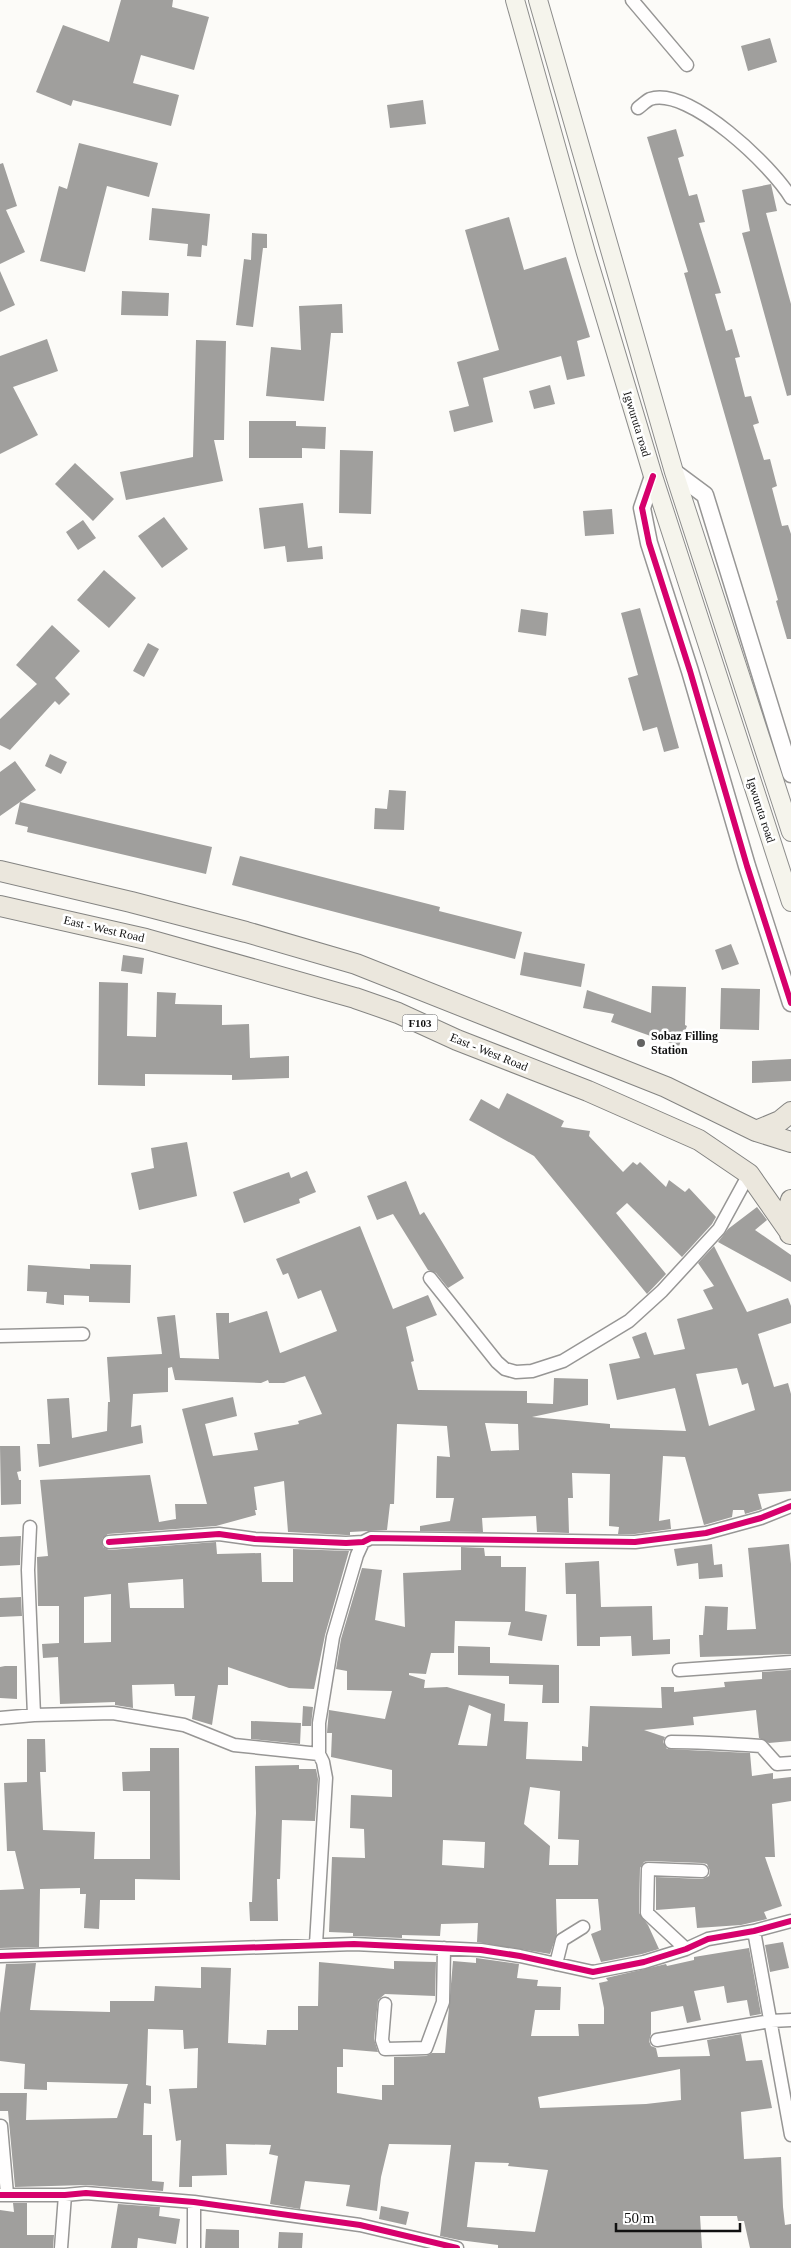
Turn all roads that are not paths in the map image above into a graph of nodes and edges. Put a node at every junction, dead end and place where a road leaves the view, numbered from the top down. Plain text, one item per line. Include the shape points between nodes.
1 (515, 0) edge
2 (538, 0) edge
3 (632, 0) edge
4 (687, 65) dead end
5 (638, 108) dead end
6 (791, 198) edge
7 (674, 472) junction
8 (653, 476) junction
9 (791, 774) edge
10 (791, 832) edge
11 (0, 871) edge
12 (791, 902) edge
13 (0, 906) edge
14 (406, 984) junction
15 (791, 1004) edge
16 (398, 1013) junction
17 (791, 1112) edge
18 (756, 1131) junction
19 (791, 1142) edge
20 (748, 1174) junction
21 (791, 1200) edge
22 (791, 1234) edge
23 (430, 1278) dead end
24 (83, 1334) dead end
25 (0, 1336) edge
26 (791, 1506) edge
27 (30, 1527) dead end
28 (109, 1542) dead end
29 (362, 1542) junction
30 (791, 1662) edge
31 (679, 1670) dead end
32 (34, 1715) junction
33 (0, 1718) edge
34 (671, 1742) dead end
35 (319, 1754) junction
36 (791, 1763) edge
37 (702, 1871) dead end
38 (791, 1921) edge
39 (583, 1926) dead end
40 (754, 1931) junction
41 (316, 1944) junction
42 (444, 1948) junction
43 (686, 1949) junction
44 (0, 1956) edge
45 (556, 1964) junction
46 (386, 2004) dead end
47 (791, 2020) edge
48 (771, 2021) junction
49 (657, 2040) dead end
50 (1, 2126) edge
51 (791, 2135) edge
52 (4, 2194) edge
53 (65, 2195) junction
54 (194, 2202) junction
55 (61, 2248) edge
56 (194, 2248) edge
57 (457, 2248) edge

1 - 8 main road, Igwuruta road
2 - 7 main road, Igwuruta road
3 - 4 street
5 - 6 street via 660,98 697,110 742,142
7 - 9 street via 705,495
7 - 10 main road, Igwuruta road
8 - 12 main road, Igwuruta road
8 - 15 street via 642,508 648,543
11 - 14 main road, F103 via 246,932 356,964
13 - 16 main road, East - West Road / F103 via 155,941
14 - 16 main road
14 - 18 main road, F103 via 666,1087
16 - 20 main road, East - West Road / F103 via 698,1140
17 - 18 main road via 780,1121
18 - 19 main road, F103
20 - 22 main road, East - West Road / F103
20 - 23 street via 719,1229 662,1291 629,1321 563,1362 532,1371 505,1369
21 - 22 main road
24 - 25 street
26 - 29 street via 706,1533 635,1542 371,1538
27 - 32 street via 28,1570
28 - 29 street via 219,1534 255,1539
29 - 35 street via 333,1637 319,1723
30 - 31 street
32 - 33 street
32 - 35 street via 113,1713 184,1725 234,1745
34 - 36 street via 761,1746 777,1764
35 - 41 street via 326,1778
37 - 43 street via 648,1869 647,1913
38 - 40 street
39 - 45 street via 562,1940
40 - 43 street via 708,1939
40 - 48 street
41 - 42 street
41 - 44 street
42 - 45 street via 481,1950
42 - 46 street via 443,2002 426,2048 385,2049 382,2046
43 - 45 street via 644,1962 593,1972
47 - 48 street
48 - 49 street
48 - 51 street
50 - 52 street
52 - 53 street
53 - 54 street via 86,2193
53 - 55 street
54 - 56 street
54 - 57 street via 360,2225

